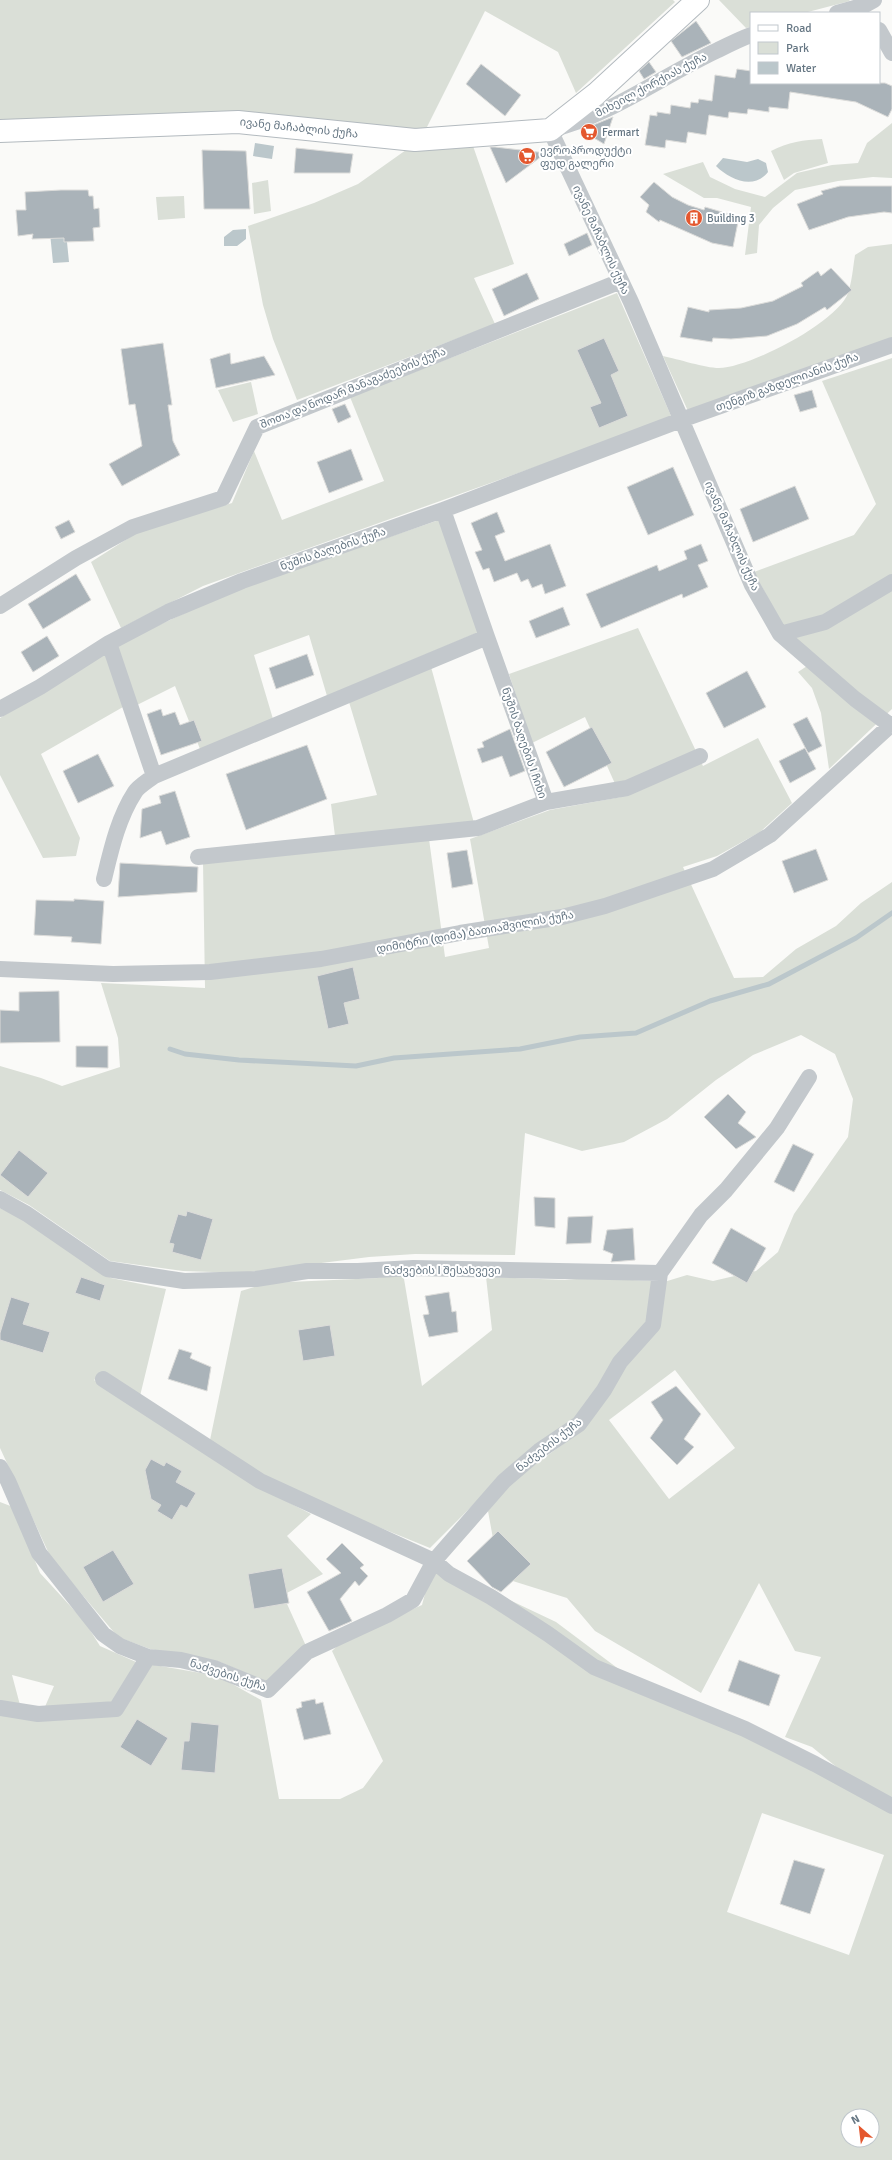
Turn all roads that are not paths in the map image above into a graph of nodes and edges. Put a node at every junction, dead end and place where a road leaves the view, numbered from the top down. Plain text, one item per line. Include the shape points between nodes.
1 (698, 0) edge
2 (870, 6) edge
3 (842, 12) edge
4 (880, 32) edge
5 (750, 35) edge
6 (892, 53) edge
7 (550, 130) junction
8 (0, 131) edge
9 (621, 281) junction
10 (892, 345) edge
11 (681, 420) junction
12 (443, 510) junction
13 (892, 582) edge
14 (0, 606) edge
15 (780, 634) junction
16 (487, 637) junction
17 (109, 643) junction
18 (0, 709) edge
19 (891, 724) edge
20 (700, 756) dead end
21 (154, 776) junction
22 (546, 802) junction
23 (198, 857) dead end
24 (104, 879) dead end
25 (0, 969) edge
26 (809, 1077) dead end
27 (0, 1199) edge
28 (660, 1273) junction
29 (103, 1379) dead end
30 (0, 1467) edge
31 (0, 1496) edge
32 (17, 1502) junction
33 (434, 1561) junction
34 (148, 1657) junction
35 (0, 1708) edge
36 (892, 1806) edge

1 - 7 street via 596,94
2 - 3 street
4 - 6 street
5 - 7 street, მიხეილ ქორქიას ქუჩა via 705,56 598,113 571,125
7 - 8 street, ივანე მაჩაბლის ქუჩა via 415,140 238,122
7 - 9 street, ივანე მაჩაბლის ქუჩა
9 - 11 street, ივანე მაჩაბლის ქუჩა
9 - 14 street, შოთა და ნოდარ მანაგაძეების ქუჩა via 256,427 223,498 133,527 76,558
10 - 11 street, თენგიზ გაზდელიანის ქუჩა
11 - 12 street, ნუშის ბაღების ქუჩა
11 - 15 street, ივანე მაჩაბლის ქუჩა via 752,584
12 - 16 street, ნუშის ბაღების I ჩიხი
12 - 17 street, ნუშის ბაღების ქუჩა via 242,581 168,612
13 - 15 street via 825,622
15 - 19 street, ივანე მაჩაბლის ქუჩა via 854,699
16 - 21 street
16 - 22 street, ნუშის ბაღების I ჩიხი
17 - 18 street, ნუშის ბაღების ქუჩა
17 - 21 street
19 - 25 street, დიმიტრი (დიმა) ბათიაშვილის ქუჩა via 770,835 713,869 605,906 562,917 321,959 210,972 113,974
20 - 22 street via 626,788
21 - 24 street via 135,791 125,811 112,846
22 - 23 street, ნუშის ბაღების I ჩიხი via 478,828
26 - 28 street via 777,1128 726,1190 701,1215
27 - 28 street, ნაძვების I შესახვევი via 27,1214 107,1269 184,1281 256,1279 307,1271 413,1268
28 - 33 street, ნაძვების ქუჩა via 653,1325 620,1362 589,1412 579,1424 539,1451 504,1481
29 - 33 street via 260,1481
30 - 32 street, ნაძვების ქუჩა
31 - 32 street
32 - 34 street, ნაძვების ქუჩა via 39,1553 103,1634 120,1646
33 - 34 street, ნაძვების ქუჩა via 413,1600 387,1616 307,1652 268,1690 214,1668 180,1660
33 - 36 street via 449,1574 491,1597 594,1667 745,1729
34 - 35 street via 116,1709 38,1714

